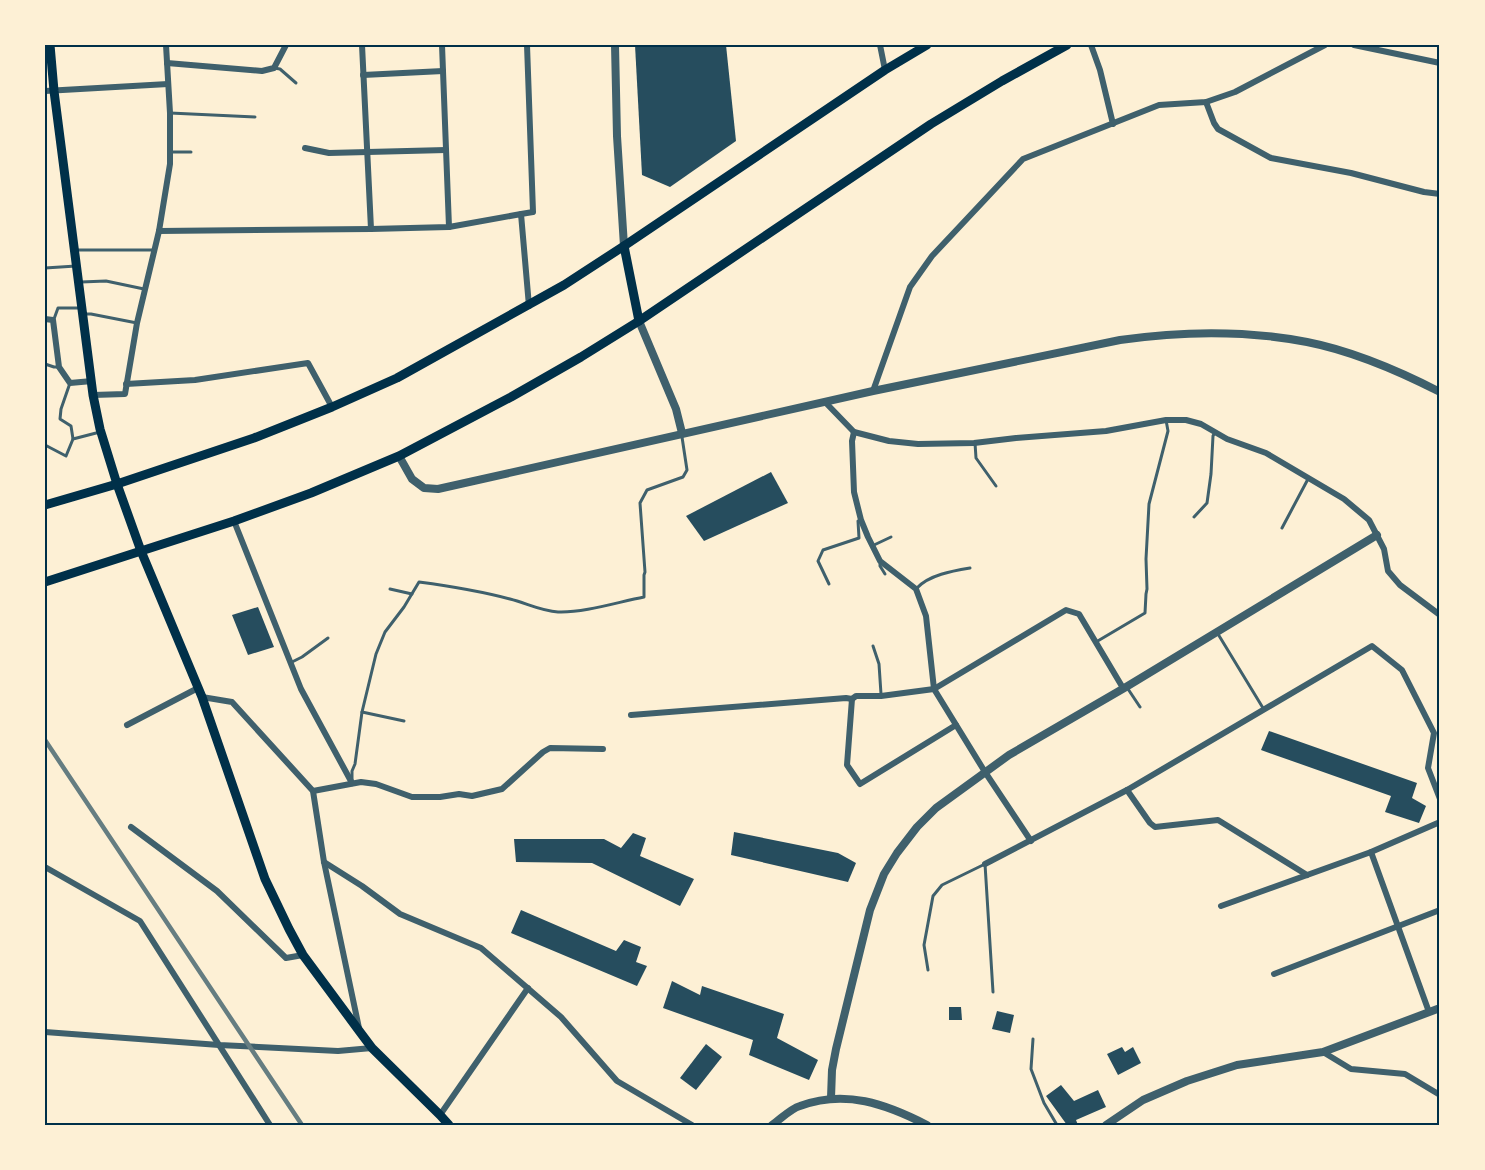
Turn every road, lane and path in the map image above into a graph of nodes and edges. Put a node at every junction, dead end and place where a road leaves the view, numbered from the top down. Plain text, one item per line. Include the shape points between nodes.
1 (50, 45) edge
2 (166, 45) edge
3 (286, 45) edge
4 (362, 45) edge
5 (442, 45) edge
6 (527, 45) edge
7 (615, 45) edge
8 (880, 45) edge
9 (927, 45) edge
10 (1067, 45) edge
11 (1091, 45) edge
12 (1325, 45) edge
13 (1353, 45) edge
14 (167, 63) junction
15 (1440, 63) edge
16 (274, 68) junction
17 (885, 70) junction
18 (443, 71) junction
19 (363, 75) junction
20 (296, 83) dead end
21 (168, 84) junction
22 (50, 91) edge
23 (1206, 102) junction
24 (170, 113) junction
25 (255, 117) dead end
26 (1113, 124) junction
27 (305, 148) dead end
28 (446, 150) junction
29 (170, 152) junction
30 (191, 152) dead end
31 (367, 153) junction
32 (1440, 194) edge
33 (521, 214) junction
34 (449, 227) junction
35 (371, 230) junction
36 (159, 231) junction
37 (624, 246) junction
38 (75, 250) junction
39 (154, 250) junction
40 (77, 266) junction
41 (45, 268) edge
42 (79, 282) junction
43 (144, 289) junction
44 (529, 306) junction
45 (82, 311) junction
46 (45, 319) edge
47 (53, 320) junction
48 (639, 321) junction
49 (136, 323) junction
50 (45, 364) edge
51 (59, 367) junction
52 (92, 381) junction
53 (70, 382) junction
54 (126, 384) junction
55 (873, 391) junction
56 (1440, 392) edge
57 (93, 395) junction
58 (825, 402) junction
59 (332, 408) junction
60 (1166, 420) junction
61 (101, 432) junction
62 (854, 432) junction
63 (1215, 432) junction
64 (682, 433) junction
65 (73, 439) junction
66 (974, 443) junction
67 (45, 445) edge
68 (399, 456) junction
69 (1309, 478) junction
70 (117, 484) junction
71 (996, 486) dead end
72 (45, 505) edge
73 (1194, 517) dead end
74 (861, 520) junction
75 (234, 521) junction
76 (1282, 528) dead end
77 (1377, 535) junction
78 (891, 537) dead end
79 (873, 546) junction
80 (141, 551) junction
81 (880, 561) junction
82 (970, 568) dead end
83 (885, 574) dead end
84 (45, 582) edge
85 (829, 584) dead end
86 (390, 589) dead end
87 (916, 590) junction
88 (412, 594) junction
89 (1440, 615) edge
90 (1217, 632) junction
91 (328, 638) dead end
92 (1096, 642) junction
93 (873, 646) dead end
94 (290, 663) junction
95 (1125, 687) junction
96 (934, 689) junction
97 (200, 692) junction
98 (881, 696) junction
99 (852, 699) junction
100 (1140, 707) dead end
101 (1264, 710) junction
102 (362, 712) junction
103 (631, 715) dead end
104 (404, 721) dead end
105 (127, 724) dead end
106 (956, 725) junction
107 (1437, 732) edge
108 (603, 748) dead end
109 (985, 772) junction
110 (352, 783) junction
111 (1127, 790) junction
112 (313, 791) junction
113 (1440, 800) edge
114 (1440, 822) edge
115 (131, 827) dead end
116 (1031, 841) junction
117 (1371, 852) junction
118 (324, 862) junction
119 (986, 864) junction
120 (45, 867) edge
121 (1306, 875) junction
122 (1221, 906) dead end
123 (1440, 910) edge
124 (1398, 926) junction
125 (303, 955) junction
126 (928, 970) dead end
127 (1274, 974) dead end
128 (528, 988) junction
129 (993, 992) dead end
130 (1440, 1008) edge
131 (1429, 1012) junction
132 (45, 1032) edge
133 (360, 1032) junction
134 (1033, 1039) dead end
135 (219, 1045) junction
136 (372, 1048) junction
137 (1323, 1052) junction
138 (1440, 1095) edge
139 (831, 1098) junction
140 (440, 1115) junction
141 (270, 1125) edge
142 (449, 1125) edge
143 (692, 1125) edge
144 (772, 1125) edge
145 (927, 1125) edge
146 (1057, 1125) edge
147 (1106, 1125) edge

1 - 22 main road
2 - 14 street
3 - 16 street
4 - 19 street
5 - 18 street
6 - 33 street via 533,212
7 - 37 street
8 - 17 street
9 - 17 main road
10 - 48 main road via 931,124
11 - 26 street
12 - 23 street via 1235,92
13 - 15 street
14 - 16 street via 262,71
14 - 21 street
16 - 20 lane
17 - 37 main road
18 - 19 street
18 - 28 street
19 - 31 street
21 - 22 street
21 - 24 street
22 - 38 main road
23 - 26 street via 1159,105
23 - 32 street via 1218,129 1271,158 1352,172
24 - 25 lane
24 - 29 street
26 - 55 street via 1023,159 932,256 910,287
27 - 31 street via 329,153
28 - 31 street
28 - 34 street
29 - 30 lane
29 - 36 street
31 - 35 street
33 - 34 street
33 - 44 street
34 - 35 street
35 - 36 street
36 - 39 street
37 - 44 main road
37 - 48 main road
38 - 39 lane
38 - 40 main road
39 - 43 street
40 - 41 lane
40 - 42 main road
42 - 43 lane via 106,280
42 - 45 main road
43 - 49 street
44 - 59 main road via 397,378
45 - 47 lane via 58,308
45 - 49 lane
45 - 52 main road
46 - 47 street
47 - 51 street
48 - 64 street via 676,409
48 - 68 main road via 511,397
49 - 54 street
50 - 51 lane
51 - 53 street
52 - 53 street
52 - 57 main road
53 - 65 lane via 60,419 71,426
54 - 57 street via 124,394
54 - 59 street via 195,380 308,363
55 - 56 street via 1120,340 1235,333 1309,342 1348,353
55 - 58 street
57 - 61 main road
58 - 62 street
58 - 64 street
59 - 70 main road
60 - 63 street via 1186,420
60 - 66 street via 1106,431
60 - 92 lane via 1168,431 1149,504 1145,613
61 - 65 lane
61 - 70 main road
62 - 66 street via 918,444
62 - 74 street via 854,492
63 - 69 street via 1266,453
63 - 73 lane via 1207,503
64 - 68 street via 438,489 424,488 412,479
64 - 88 lane via 687,470 683,477 647,490 640,503 644,597 556,612 511,599 419,582
65 - 67 lane via 66,456
66 - 71 lane via 976,458
68 - 75 main road
69 - 76 lane
69 - 77 street via 1344,499 1369,520
70 - 72 main road
70 - 80 main road
74 - 79 street
74 - 85 lane via 859,538 823,550 818,561
75 - 80 main road
75 - 94 street
77 - 89 street via 1388,571
77 - 90 street
78 - 79 lane
79 - 81 street
80 - 84 main road
80 - 97 main road
81 - 83 lane
81 - 87 street
82 - 87 lane via 923,581
86 - 88 lane
87 - 96 street via 926,616
88 - 102 lane via 385,632
90 - 95 street
90 - 101 lane
91 - 94 lane
92 - 95 street
92 - 96 street via 1079,614 1066,610
93 - 98 lane via 879,664
94 - 110 street
95 - 100 lane
95 - 109 street
96 - 98 street
96 - 106 street
97 - 105 street
97 - 112 street via 232,702
97 - 125 main road via 265,879
98 - 99 street
99 - 103 street
99 - 106 street via 847,765 860,784
101 - 107 street via 1372,646 1402,670
101 - 111 street
102 - 104 lane
102 - 110 lane
106 - 109 street
107 - 113 street via 1428,768
108 - 110 street via 550,748 502,789 472,796 412,797 376,784
109 - 116 street
109 - 139 street via 917,827 884,874 870,910 836,1049
110 - 112 street
111 - 116 street
111 - 121 street via 1155,827 1218,820
112 - 118 street
114 - 117 street
115 - 125 street via 217,891 286,958
116 - 119 street
117 - 121 street
117 - 124 street
118 - 128 street via 400,914 481,948
118 - 133 street
119 - 126 lane via 942,885 933,896 924,945
119 - 129 lane
120 - 135 street via 140,921
121 - 122 street
123 - 124 street
124 - 127 street
124 - 131 street
125 - 133 main road
128 - 140 street
128 - 143 street via 561,1017 617,1081
130 - 131 street
131 - 137 street
132 - 135 street
133 - 136 main road
134 - 146 lane via 1031,1069
135 - 136 street via 338,1052
135 - 141 street
136 - 140 main road
137 - 138 street via 1351,1069 1405,1074
137 - 147 street via 1237,1065 1187,1081 1143,1100
139 - 144 street via 798,1106
139 - 145 street via 866,1100 901,1111
140 - 142 main road

